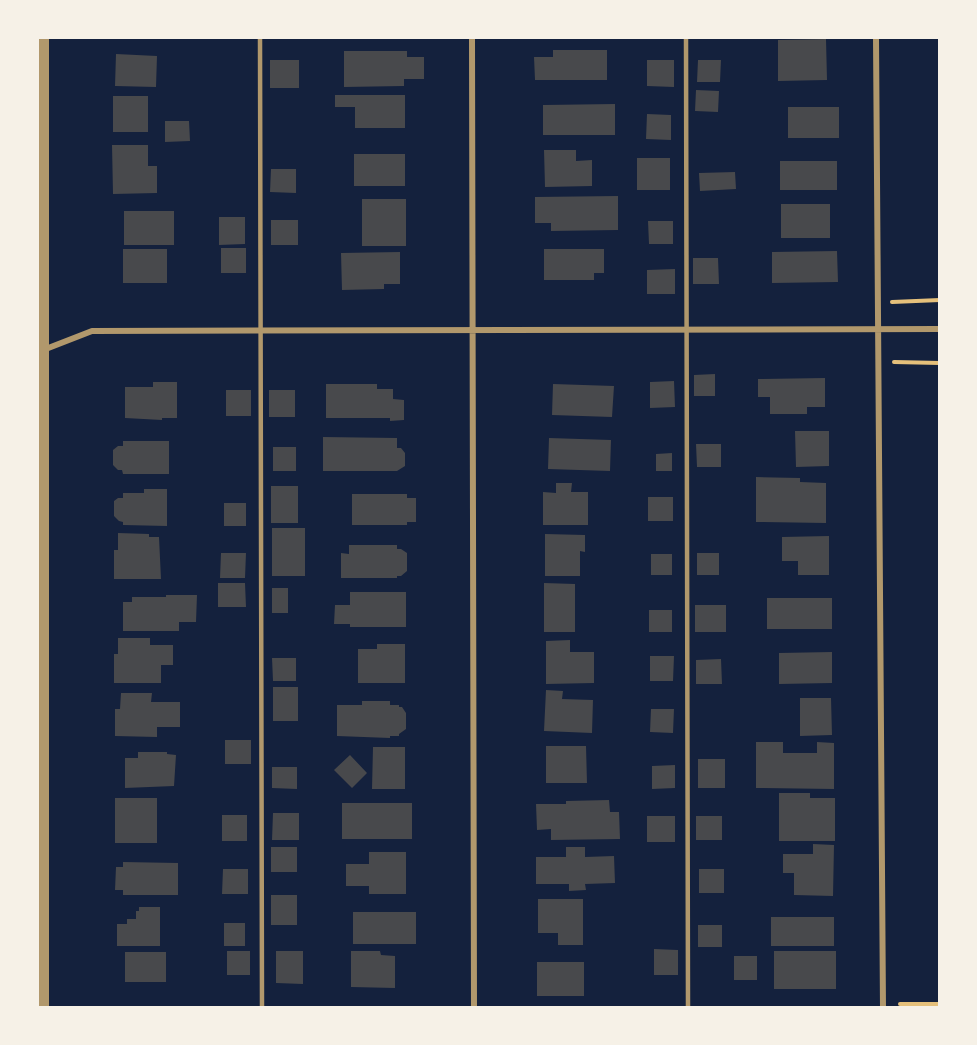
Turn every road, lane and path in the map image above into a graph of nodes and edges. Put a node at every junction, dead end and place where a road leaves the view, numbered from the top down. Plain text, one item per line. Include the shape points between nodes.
1 (44, 38) edge
2 (260, 38) edge
3 (472, 38) edge
4 (686, 38) edge
5 (876, 38) edge
6 (939, 300) edge
7 (892, 302) dead end
8 (939, 328) edge
9 (686, 329) junction
10 (877, 329) junction
11 (260, 330) junction
12 (474, 330) junction
13 (41, 351) edge
14 (894, 362) dead end
15 (939, 363) edge
16 (900, 1004) dead end
17 (939, 1004) edge
18 (44, 1008) edge
19 (262, 1008) edge
20 (474, 1008) edge
21 (688, 1008) edge
22 (883, 1008) edge

1 - 13 street
2 - 11 lane
3 - 12 street
4 - 9 lane
5 - 10 street
6 - 7 path
8 - 10 street
9 - 10 street
9 - 12 street
9 - 21 lane
10 - 22 street
11 - 12 street
11 - 13 street via 92,331
11 - 19 lane
12 - 20 street
13 - 18 street
14 - 15 path
16 - 17 path

